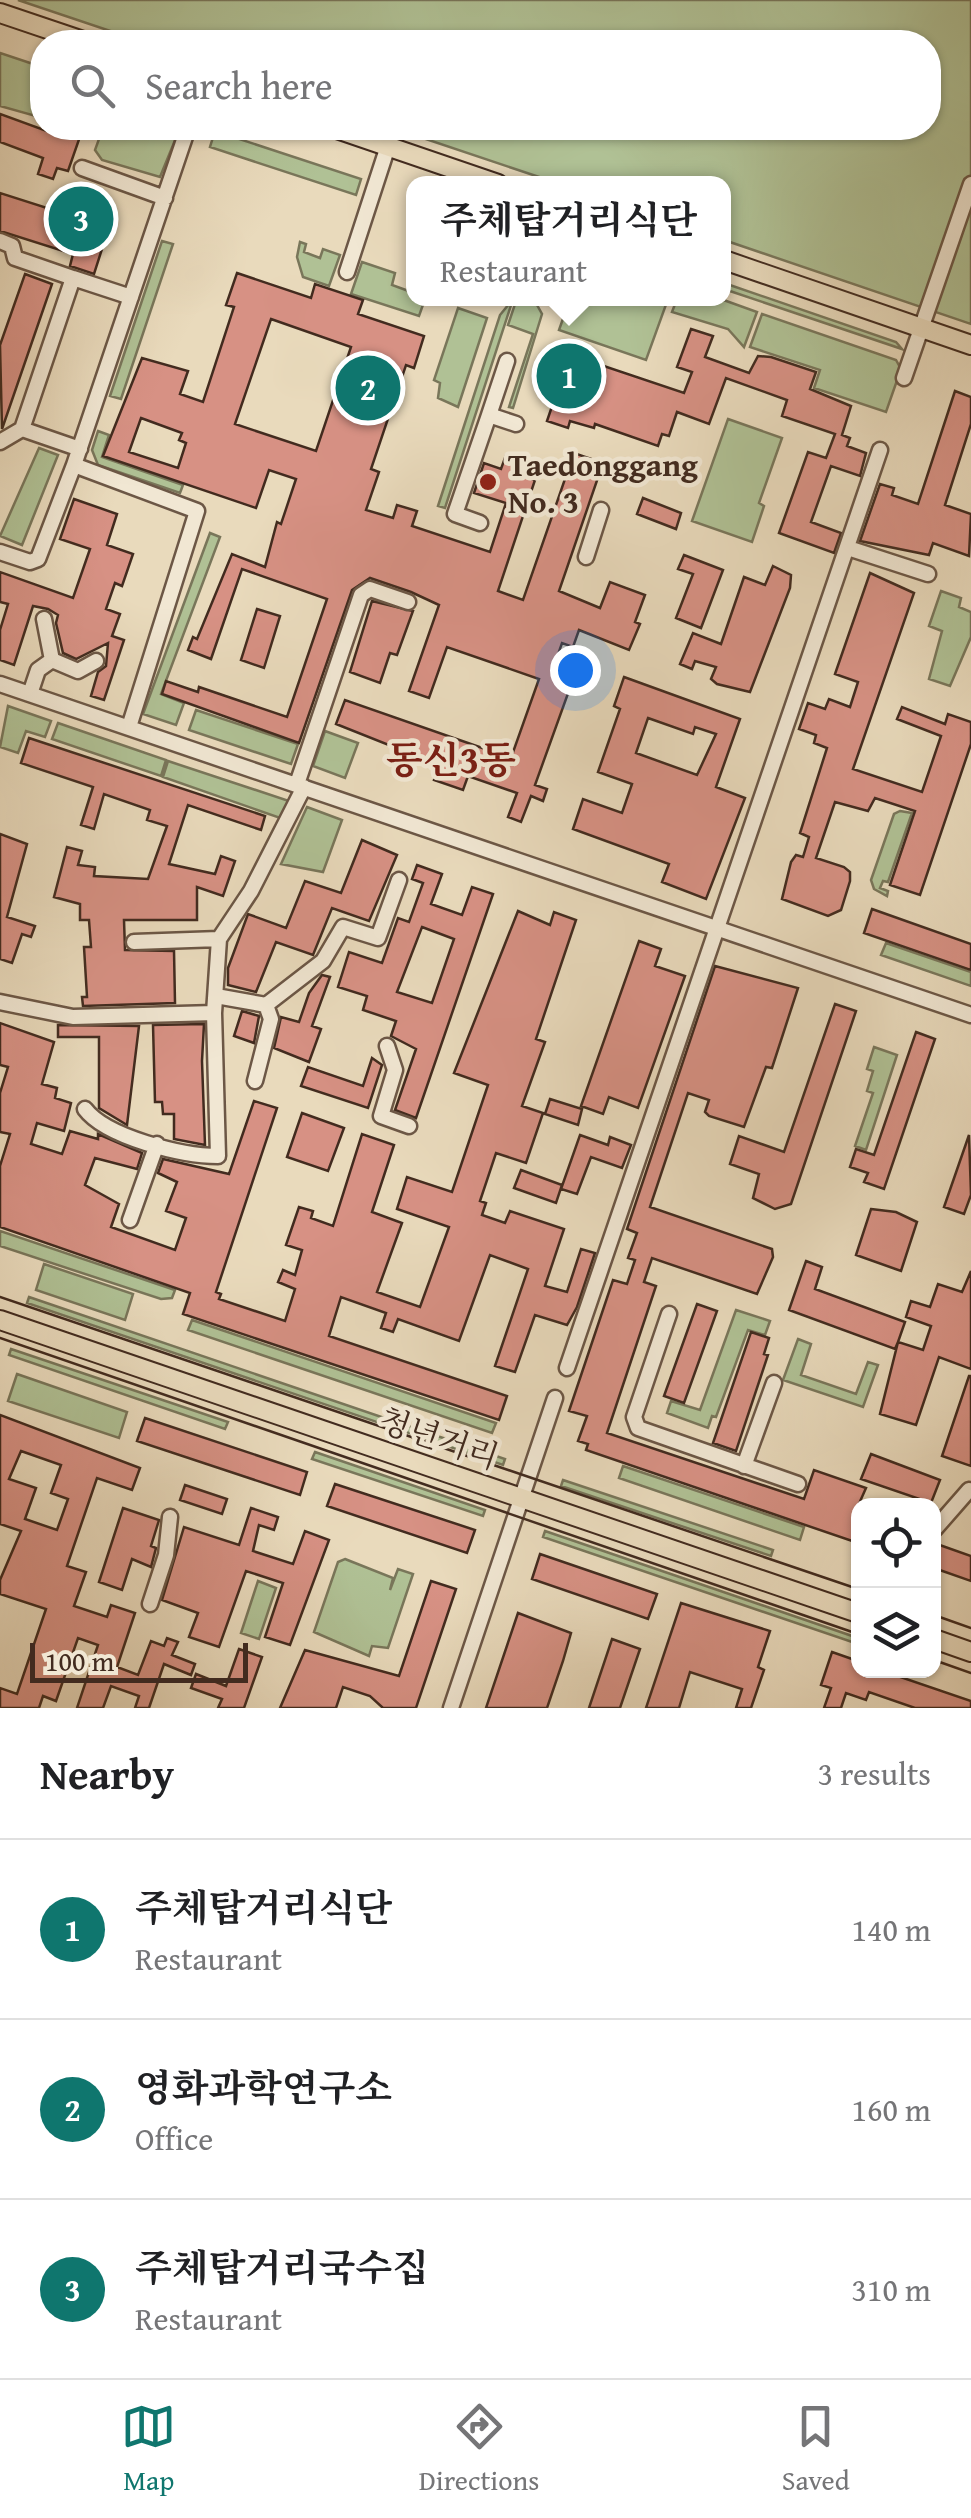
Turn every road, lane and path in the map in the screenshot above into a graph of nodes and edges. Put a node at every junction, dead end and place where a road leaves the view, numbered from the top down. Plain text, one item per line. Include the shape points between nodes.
1 (0, 13) edge
2 (50, 30) edge
3 (184, 140) edge
4 (370, 140) edge
5 (388, 146) junction
6 (82, 168) dead end
7 (475, 176) edge
8 (971, 184) edge
9 (165, 198) junction
10 (0, 242) edge
11 (731, 262) edge
12 (347, 272) dead end
13 (73, 278) junction
14 (131, 297) junction
15 (920, 327) junction
16 (971, 345) edge
17 (508, 361) dead end
18 (904, 378) dead end
19 (488, 415) junction
20 (516, 424) dead end
21 (22, 429) junction
22 (0, 442) edge
23 (80, 449) junction
24 (880, 450) dead end
25 (74, 466) junction
26 (601, 510) dead end
27 (480, 522) dead end
28 (848, 548) junction
29 (0, 552) edge
30 (586, 558) dead end
31 (928, 574) dead end
32 (408, 602) dead end
33 (44, 619) dead end
34 (52, 660) junction
35 (96, 661) dead end
36 (0, 684) edge
37 (30, 694) junction
38 (129, 727) junction
39 (300, 786) junction
40 (399, 880) dead end
41 (716, 926) junction
42 (218, 940) junction
43 (134, 942) dead end
44 (216, 996) junction
45 (0, 1002) edge
46 (266, 1005) junction
47 (214, 1013) junction
48 (971, 1015) edge
49 (387, 1046) dead end
50 (254, 1080) dead end
51 (84, 1110) dead end
52 (410, 1126) dead end
53 (157, 1144) junction
54 (130, 1220) dead end
55 (669, 1314) dead end
56 (0, 1320) edge
57 (567, 1368) dead end
58 (774, 1382) dead end
59 (555, 1398) dead end
60 (744, 1466) junction
61 (798, 1484) dead end
62 (969, 1490) edge
63 (521, 1498) junction
64 (170, 1517) dead end
65 (941, 1522) edge
66 (150, 1604) dead end
67 (851, 1612) edge
68 (941, 1641) edge
69 (971, 1652) edge
70 (451, 1708) edge

1 - 2 main road
3 - 9 street
4 - 5 main road
5 - 7 main road
5 - 12 street
6 - 9 street
8 - 15 street
9 - 14 street
10 - 13 street via 12,246 15,258
11 - 15 main road
13 - 14 street
13 - 21 street
14 - 23 street
15 - 16 main road
15 - 18 street
17 - 19 street
19 - 20 street
19 - 27 street via 455,514
21 - 22 street
21 - 23 street
23 - 25 street
24 - 28 street
25 - 29 street via 38,560
25 - 38 street via 197,511
26 - 30 street
28 - 31 street
28 - 41 street
32 - 39 street via 370,589 361,595
33 - 34 street
34 - 35 street via 78,671
34 - 37 street via 38,670
36 - 37 street
37 - 38 street
38 - 39 street
39 - 41 street
39 - 42 street via 251,891
40 - 46 street via 378,938 342,927 324,961
41 - 48 street
41 - 57 street
42 - 43 street
42 - 44 street
44 - 46 street
44 - 47 street
45 - 47 street via 73,1017
46 - 50 street via 271,1019
47 - 53 street via 218,1156
49 - 52 street via 395,1070 381,1116
51 - 53 street via 105,1128
53 - 54 street
55 - 60 street via 634,1417 638,1428
56 - 63 main road, 청년거리
58 - 60 street
59 - 63 street
60 - 61 street
62 - 65 street
63 - 67 main road, 청년거리
63 - 70 street
64 - 66 street
68 - 69 main road

